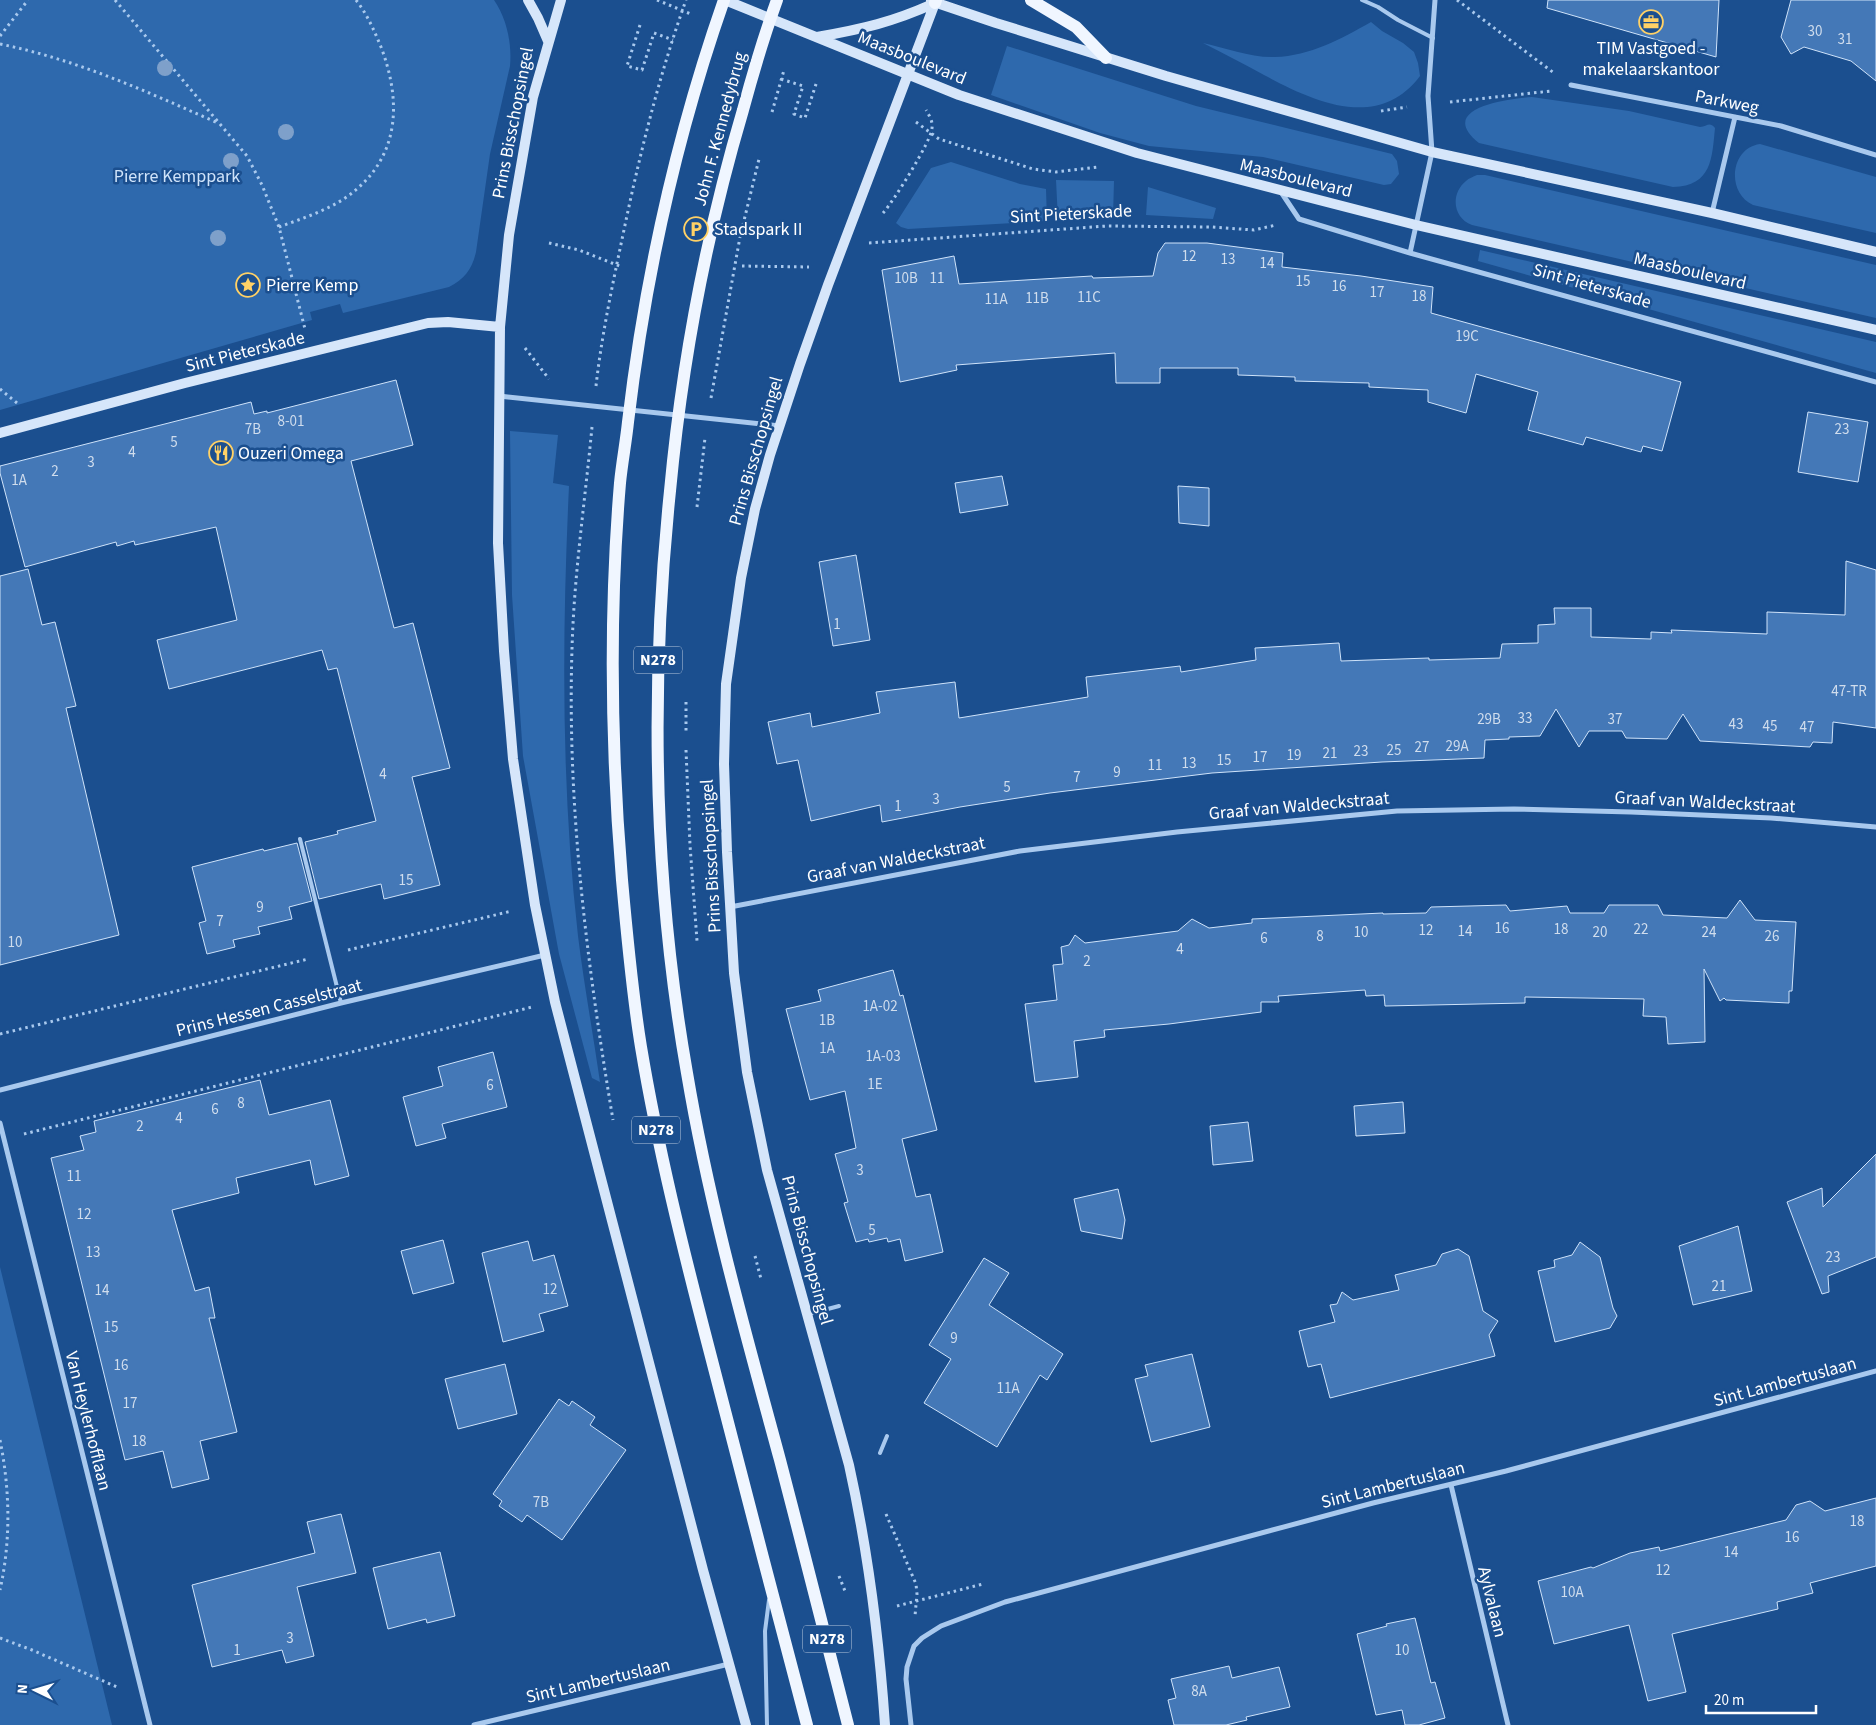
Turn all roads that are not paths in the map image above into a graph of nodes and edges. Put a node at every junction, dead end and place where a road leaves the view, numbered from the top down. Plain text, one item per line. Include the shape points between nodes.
1 (528, 0) edge
2 (561, 0) edge
3 (724, 0) edge
4 (777, 0) edge
5 (1031, 0) edge
6 (1362, 0) edge
7 (1377, 0) edge
8 (1436, 0) edge
9 (934, 1) edge
10 (1378, 7) junction
11 (817, 36) junction
12 (1433, 38) junction
13 (548, 41) junction
14 (1106, 58) junction
15 (908, 74) junction
16 (1571, 85) road end
17 (1735, 117) junction
18 (1432, 152) junction
19 (1876, 155) edge
20 (1280, 191) junction
21 (1712, 213) junction
22 (1416, 225) junction
23 (1876, 252) edge
24 (1410, 253) junction
25 (500, 326) junction
26 (1876, 330) edge
27 (1876, 382) edge
28 (498, 396) junction
29 (780, 426) junction
30 (0, 434) edge
31 (1876, 827) edge
32 (300, 839) dead end
33 (730, 907) junction
34 (545, 955) junction
35 (341, 1003) junction
36 (0, 1090) edge
37 (0, 1123) edge
38 (839, 1306) dead end
39 (806, 1314) junction
40 (1876, 1371) edge
41 (887, 1436) dead end
42 (880, 1452) dead end
43 (1451, 1484) junction
44 (771, 1587) junction
45 (729, 1664) junction
46 (150, 1725) edge
47 (474, 1725) edge
48 (746, 1725) edge
49 (767, 1725) edge
50 (807, 1725) edge
51 (848, 1725) edge
52 (885, 1725) edge
53 (911, 1725) edge
54 (1508, 1725) edge

1 - 13 main road
2 - 13 main road, Prins Bisschopsingel
3 - 11 main road, Maasboulevard
3 - 44 main road, John F. Kennedybrug / N278 via 696,85 664,212 642,326 621,479 615,560 613,726 619,842 632,985 651,1104 673,1207
4 - 51 main road, John F. Kennedybrug / N278 via 738,126 709,238 684,369 660,606 657,767 662,887 695,1116 730,1276
5 - 14 main road via 1076,27
6 - 10 lane
7 - 10 lane
8 - 12 street
9 - 11 main road via 882,24
9 - 14 main road
9 - 15 main road, Prins Bisschopsingel
10 - 12 lane
11 - 15 main road, Maasboulevard
12 - 18 street via 1428,96
13 - 25 main road, Prins Bisschopsingel via 533,97 509,235
14 - 18 main road
15 - 20 main road, Maasboulevard via 1096,140
15 - 29 main road, Prins Bisschopsingel
16 - 17 street, Parkweg
17 - 19 street, Parkweg via 1781,126
17 - 21 street
18 - 21 main road
18 - 22 street
20 - 22 main road, Maasboulevard
20 - 24 street, Sint Pieterskade via 1299,219
21 - 23 main road
22 - 24 street
22 - 26 main road, Maasboulevard
24 - 27 street, Sint Pieterskade
25 - 28 main road, Prins Bisschopsingel
25 - 30 main road, Sint Pieterskade via 428,323 185,383
28 - 29 street
28 - 34 main road, Prins Bisschopsingel via 498,543 504,652 513,759
29 - 33 main road, Prins Bisschopsingel via 753,517 740,578 727,676 724,764
31 - 33 street, Graaf van Waldeckstraat via 1771,818 1631,812 1397,811 1020,851
32 - 35 lane
33 - 39 main road, Prins Bisschopsingel via 746,1072
34 - 35 street, Prins Hessen Casselstraat
34 - 45 main road, Prins Bisschopsingel
35 - 36 street, Prins Hessen Casselstraat
37 - 46 street, Van Heylerhofflaan
38 - 39 lane
39 - 52 main road, Prins Bisschopsingel via 849,1465 864,1532 878,1635
40 - 43 street, Sint Lambertuslaan
41 - 42 lane
43 - 53 street, Sint Lambertuslaan via 1019,1597 953,1621 914,1646 906,1667
43 - 54 street, Aylvalaan
44 - 49 lane via 765,1631
44 - 50 main road, N278
45 - 47 street, Sint Lambertuslaan
45 - 48 main road, Prins Bisschopsingel

